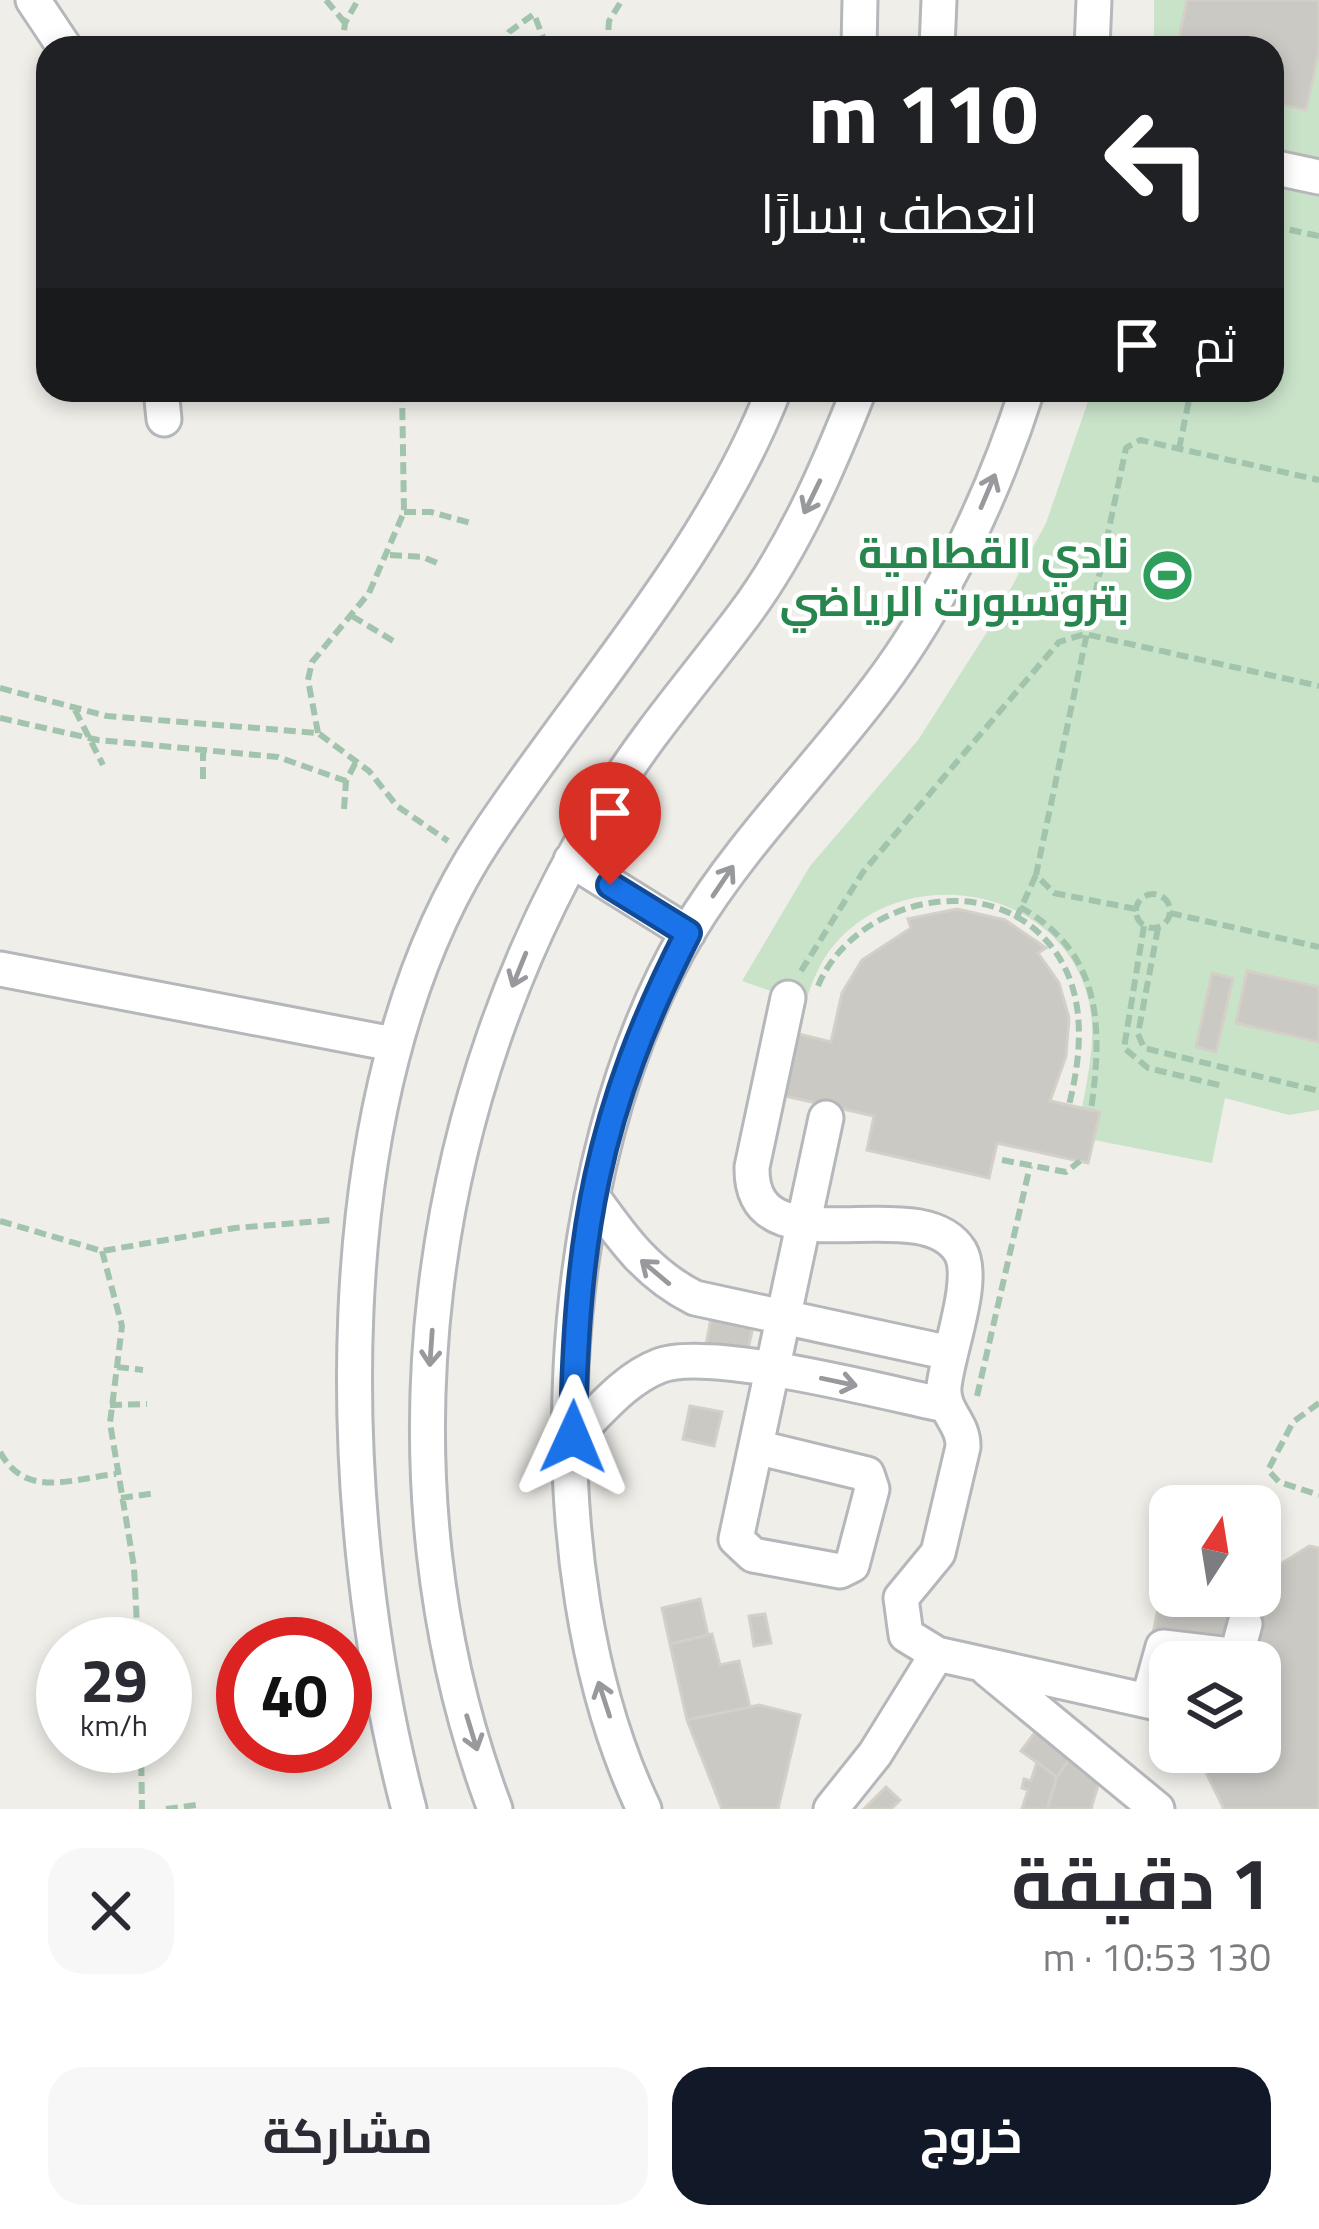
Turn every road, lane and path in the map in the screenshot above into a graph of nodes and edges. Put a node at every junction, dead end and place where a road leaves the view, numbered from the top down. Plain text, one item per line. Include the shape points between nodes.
1 (33, 0) edge
2 (326, 0) edge
3 (358, 0) edge
4 (622, 0) edge
5 (860, 0) edge
6 (939, 0) edge
7 (1094, 0) edge
8 (346, 23) junction
9 (57, 36) edge
10 (344, 36) edge
11 (506, 36) edge
12 (542, 36) edge
13 (608, 36) edge
14 (860, 36) edge
15 (938, 36) edge
16 (1092, 36) edge
17 (1284, 169) edge
18 (1319, 177) edge
19 (1284, 229) edge
20 (1319, 236) edge
21 (402, 402) edge
22 (768, 402) edge
23 (854, 402) edge
24 (1023, 402) edge
25 (1189, 402) edge
26 (1179, 449) junction
27 (1319, 480) edge
28 (404, 512) junction
29 (474, 524) dead end
30 (390, 555) junction
31 (442, 565) dead end
32 (352, 616) junction
33 (1085, 634) junction
34 (394, 642) dead end
35 (1319, 686) edge
36 (0, 688) edge
37 (75, 710) junction
38 (0, 718) edge
39 (318, 733) junction
40 (90, 739) junction
41 (203, 749) junction
42 (357, 760) junction
43 (103, 764) dead end
44 (203, 782) dead end
45 (346, 782) junction
46 (344, 809) dead end
47 (473, 857) junction
48 (571, 860) junction
49 (1036, 875) junction
50 (1020, 907) junction
51 (1136, 909) junction
52 (1170, 913) junction
53 (1016, 919) junction
54 (1144, 926) junction
55 (1158, 928) junction
56 (688, 933) junction
57 (1319, 947) edge
58 (0, 969) edge
59 (785, 1007) junction
60 (393, 1044) junction
61 (1222, 1086) dead end
62 (1319, 1091) edge
63 (1069, 1105) dead end
64 (1090, 1110) dead end
65 (826, 1118) dead end
66 (1002, 1160) dead end
67 (1080, 1161) dead end
68 (1030, 1166) junction
69 (592, 1196) junction
70 (367, 1218) junction
71 (0, 1221) edge
72 (805, 1224) junction
73 (102, 1250) junction
74 (786, 1318) junction
75 (950, 1353) junction
76 (117, 1367) junction
77 (143, 1370) dead end
78 (775, 1371) junction
79 (1319, 1403) edge
80 (147, 1404) dead end
81 (110, 1405) junction
82 (945, 1405) junction
83 (573, 1437) junction
84 (756, 1447) junction
85 (0, 1452) edge
86 (116, 1474) junction
87 (155, 1493) dead end
88 (1319, 1496) edge
89 (121, 1498) junction
90 (137, 1617) edge
91 (1245, 1624) dead end
92 (1240, 1641) edge
93 (937, 1654) junction
94 (981, 1664) junction
95 (1149, 1702) edge
96 (141, 1773) edge
97 (1119, 1795) edge
98 (196, 1805) dead end
99 (142, 1809) edge
100 (166, 1809) edge
101 (409, 1809) edge
102 (496, 1809) edge
103 (644, 1809) edge
104 (831, 1809) edge
105 (1156, 1809) edge

1 - 9 street
2 - 8 path
3 - 8 path
4 - 13 path
5 - 14 street
6 - 15 street
7 - 16 street
8 - 10 path
11 - 12 path via 533,14
17 - 18 street
19 - 20 path
21 - 28 path
22 - 47 street via 692,547
23 -> 48 street via 791,540 746,613 649,735
56 -> 24 street via 744,850 880,685 981,508
25 - 26 path
26 - 27 path
26 - 33 path via 1140,440 1126,448
28 - 29 path
28 - 30 path
30 - 31 path
30 - 32 path
32 - 34 path
32 - 39 path via 312,662
33 - 35 path
33 - 49 path
33 - 59 path via 1049,651 863,872
36 - 37 path
37 - 39 path
37 - 40 path
38 - 40 path
39 - 42 path
40 - 41 path
40 - 43 path
41 - 44 path
41 - 45 path via 298,761
42 - 45 path
42 - 47 path via 397,806
45 - 46 path
47 - 60 street
48 - 56 street
48 -> 102 street via 523,959 472,1103 448,1210 430,1362 434,1537 446,1623
49 - 50 path
49 - 51 path via 1054,893
50 - 53 path
50 - 64 path via 1067,945 1095,995 1099,1060
51 - 52 path via 1155,893
51 - 54 path
52 - 55 path
52 - 57 path
53 - 59 path via 953,902 884,916 834,956 804,1014
53 - 63 path via 1043,937 1076,998 1080,1047
54 - 55 path
54 - 61 path via 1124,1048 1148,1068
55 - 62 path via 1139,1028 1144,1048
56 - 69 street via 642,1022 608,1116
58 - 60 street
59 - 72 street via 752,1181 765,1206
60 - 70 street
65 - 72 street
66 - 68 path
67 - 68 path via 1066,1172
68 - 82 path via 977,1397 968,1407
74 -> 69 street via 719,1306 671,1286 632,1252
69 - 83 street via 575,1309
70 - 73 path
70 - 101 street via 353,1371 357,1466 389,1733
71 - 73 path
72 - 74 street
72 - 75 street via 865,1221 950,1240 966,1269
73 - 76 path via 122,1326
74 - 75 street
74 - 78 street
75 - 82 street
76 - 77 path
76 - 81 path
78 -> 82 street
78 - 83 street via 709,1360 664,1363
78 - 84 street
79 - 88 path via 1300,1413 1268,1465 1274,1478
80 - 81 path
81 - 86 path
82 - 93 street via 963,1447 938,1552 908,1586 899,1611 914,1644
103 -> 83 street via 599,1686 578,1580
84 - 84 street via 868,1474 872,1489 852,1565 834,1570 740,1546 736,1530
85 - 86 path via 29,1482
86 - 89 path
87 - 89 path
89 - 90 path
91 - 92 street
93 - 94 street
93 - 104 street
94 - 95 street
94 - 97 street
96 - 99 path
97 - 105 street
98 - 100 path

